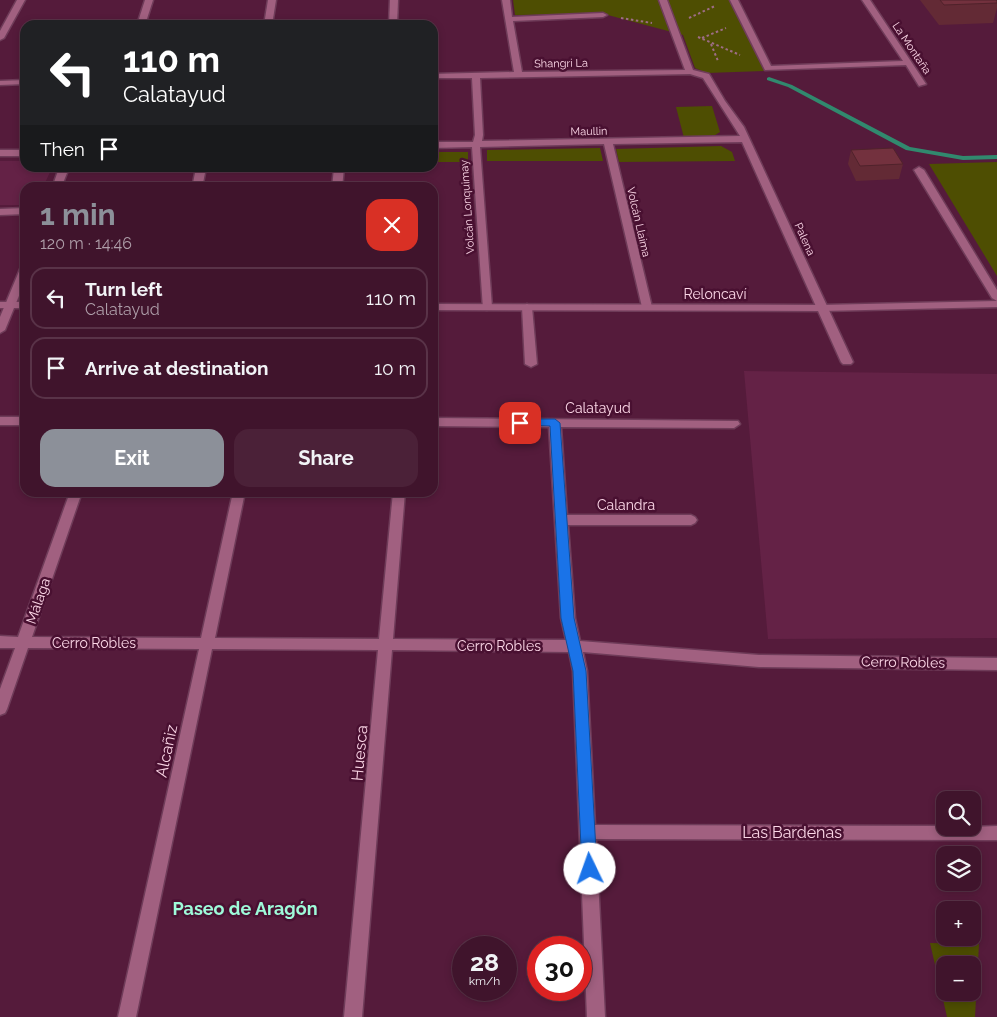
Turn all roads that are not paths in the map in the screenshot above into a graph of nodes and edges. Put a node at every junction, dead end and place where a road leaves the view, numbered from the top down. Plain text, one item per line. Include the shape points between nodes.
1 (21, 0) edge
2 (149, 0) edge
3 (272, 0) edge
4 (394, 0) edge
5 (506, 0) edge
6 (662, 0) edge
7 (734, 0) edge
8 (866, 0) edge
9 (603, 16) dead end
10 (509, 18) junction
11 (142, 20) edge
12 (269, 20) edge
13 (393, 20) edge
14 (0, 38) edge
15 (908, 63) junction
16 (690, 72) junction
17 (518, 74) junction
18 (476, 75) junction
19 (438, 76) edge
20 (20, 82) edge
21 (0, 83) edge
22 (922, 84) dead end
23 (746, 139) junction
24 (608, 142) junction
25 (477, 144) junction
26 (438, 145) edge
27 (20, 153) edge
28 (0, 154) edge
29 (919, 170) dead end
30 (0, 212) edge
31 (20, 212) edge
32 (20, 278) edge
33 (997, 298) edge
34 (997, 304) edge
35 (6, 305) edge
36 (20, 306) edge
37 (438, 306) edge
38 (487, 307) junction
39 (527, 307) junction
40 (646, 307) junction
41 (822, 308) junction
42 (0, 330) edge
43 (846, 362) dead end
44 (531, 364) dead end
45 (0, 420) edge
46 (20, 421) edge
47 (438, 422) edge
48 (555, 423) junction
49 (734, 424) dead end
50 (74, 497) edge
51 (238, 497) edge
52 (399, 497) edge
53 (561, 520) junction
54 (691, 520) dead end
55 (0, 642) edge
56 (24, 642) junction
57 (207, 644) junction
58 (386, 645) junction
59 (574, 646) junction
60 (997, 664) edge
61 (0, 709) edge
62 (588, 832) junction
63 (997, 832) edge
64 (126, 1017) edge
65 (353, 1017) edge
66 (596, 1017) edge

1 - 14 street
2 - 11 street
3 - 12 street
4 - 13 street
5 - 10 street
6 - 16 street
7 - 15 street via 768,68
8 - 15 street, La Montaña
9 - 10 street
10 - 17 street
15 - 22 street, La Montaña
16 - 17 street, Shangri La
16 - 23 street, Palena via 706,76
17 - 18 street, Shangri La
18 - 19 street, Shangri La
18 - 25 street, Volcán Lonquimay
20 - 21 street
23 - 24 street, Maullin
23 - 41 street, Palena
24 - 25 street, Maullin
24 - 40 street, Volcán Llaima
25 - 26 street, Maullin
25 - 38 street, Volcán Lonquimay
27 - 28 street
29 - 33 street
30 - 31 street
32 - 35 street
34 - 41 street, Reloncaví
35 - 36 street
35 - 42 street
37 - 38 street, Reloncaví
38 - 39 street, Reloncaví
39 - 40 street, Reloncaví
39 - 44 street
40 - 41 street, Reloncaví
41 - 43 street, Palena
45 - 46 street
47 - 48 street, Calatayud
48 - 49 street, Calatayud
48 - 53 street
50 - 56 street, Málaga
51 - 57 street, Alcañiz
52 - 58 street, Huesca
53 - 54 street, Calandra
53 - 59 street via 568,618
55 - 56 street, Cerro Robles
56 - 57 street, Cerro Robles
56 - 61 street, Málaga
57 - 58 street, Cerro Robles
57 - 64 street, Alcañiz
58 - 59 street, Cerro Robles
58 - 65 street, Huesca
59 - 60 street, Cerro Robles via 759,661
59 - 62 street via 580,671
62 - 63 street, Las Bardenas
62 - 66 street

